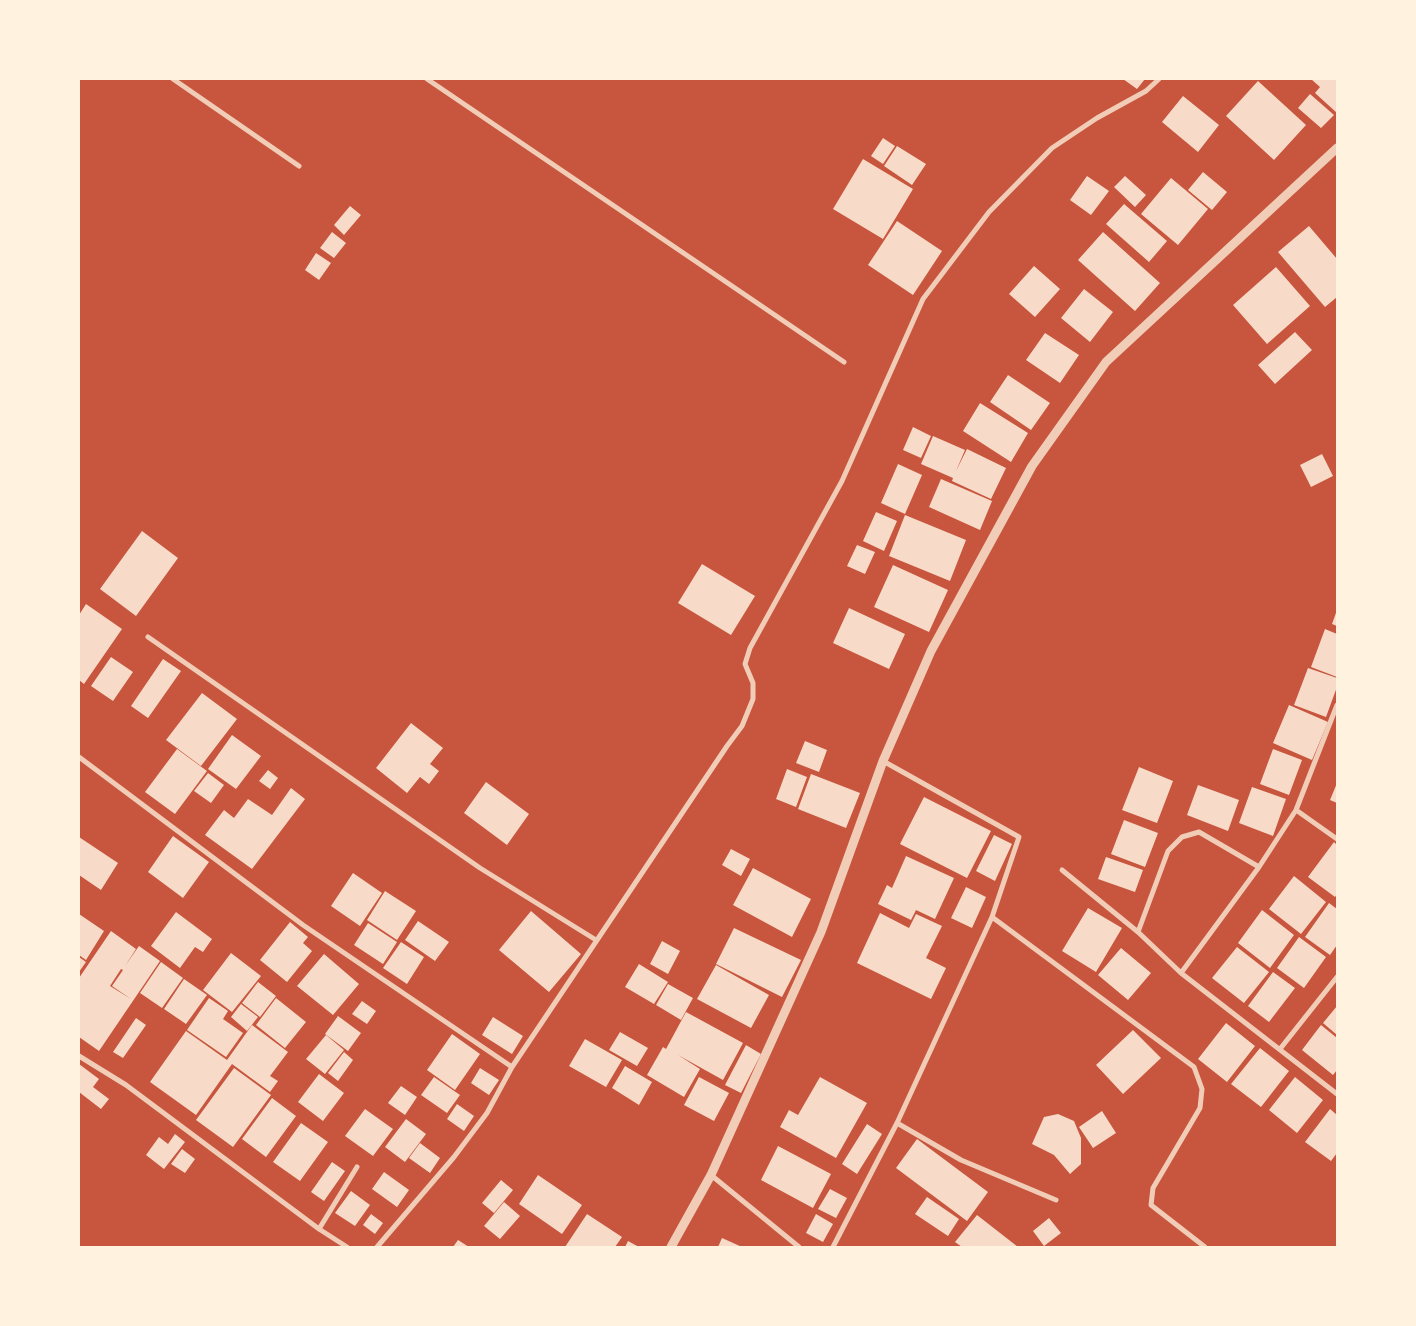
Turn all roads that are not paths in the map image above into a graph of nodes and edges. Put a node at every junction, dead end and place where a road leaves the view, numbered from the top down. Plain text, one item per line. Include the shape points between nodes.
1 (173, 79) edge
2 (427, 79) edge
3 (1159, 79) edge
4 (1337, 148) edge
5 (299, 166) dead end
6 (844, 362) dead end
7 (148, 636) dead end
8 (1337, 705) edge
9 (79, 758) edge
10 (883, 761) junction
11 (1296, 810) junction
12 (1337, 839) edge
13 (1259, 867) junction
14 (1062, 870) dead end
15 (992, 917) junction
16 (1138, 932) junction
17 (596, 940) junction
18 (1181, 973) junction
19 (1337, 978) edge
20 (1280, 1049) junction
21 (79, 1056) edge
22 (512, 1067) junction
23 (1337, 1094) edge
24 (897, 1123) junction
25 (357, 1167) dead end
26 (710, 1175) junction
27 (1056, 1200) dead end
28 (319, 1229) junction
29 (346, 1247) edge
30 (377, 1247) edge
31 (671, 1247) edge
32 (799, 1247) edge
33 (833, 1247) edge
34 (1205, 1247) edge

1 - 5 street
2 - 6 street
3 - 17 street via 1146,91 1052,148 989,212 923,299 842,481 750,648 746,664 753,683 753,699 742,726
4 - 10 street via 1106,362 1032,466 931,651
7 - 17 street via 480,868
8 - 11 street
9 - 22 street via 303,925
10 - 15 street via 1020,837
10 - 26 street via 821,932
11 - 12 street
11 - 13 street
13 - 16 street via 1198,832 1182,837 1168,851
13 - 18 street
14 - 16 street
15 - 24 street
15 - 34 street via 1194,1067 1202,1089 1200,1108 1153,1188 1152,1204
16 - 18 street
17 - 22 street
18 - 20 street
19 - 20 street
20 - 23 street
21 - 28 street via 126,1085
22 - 30 street via 487,1113
24 - 27 street via 960,1160
24 - 33 street
25 - 28 street
26 - 31 street
26 - 32 street
28 - 29 street

